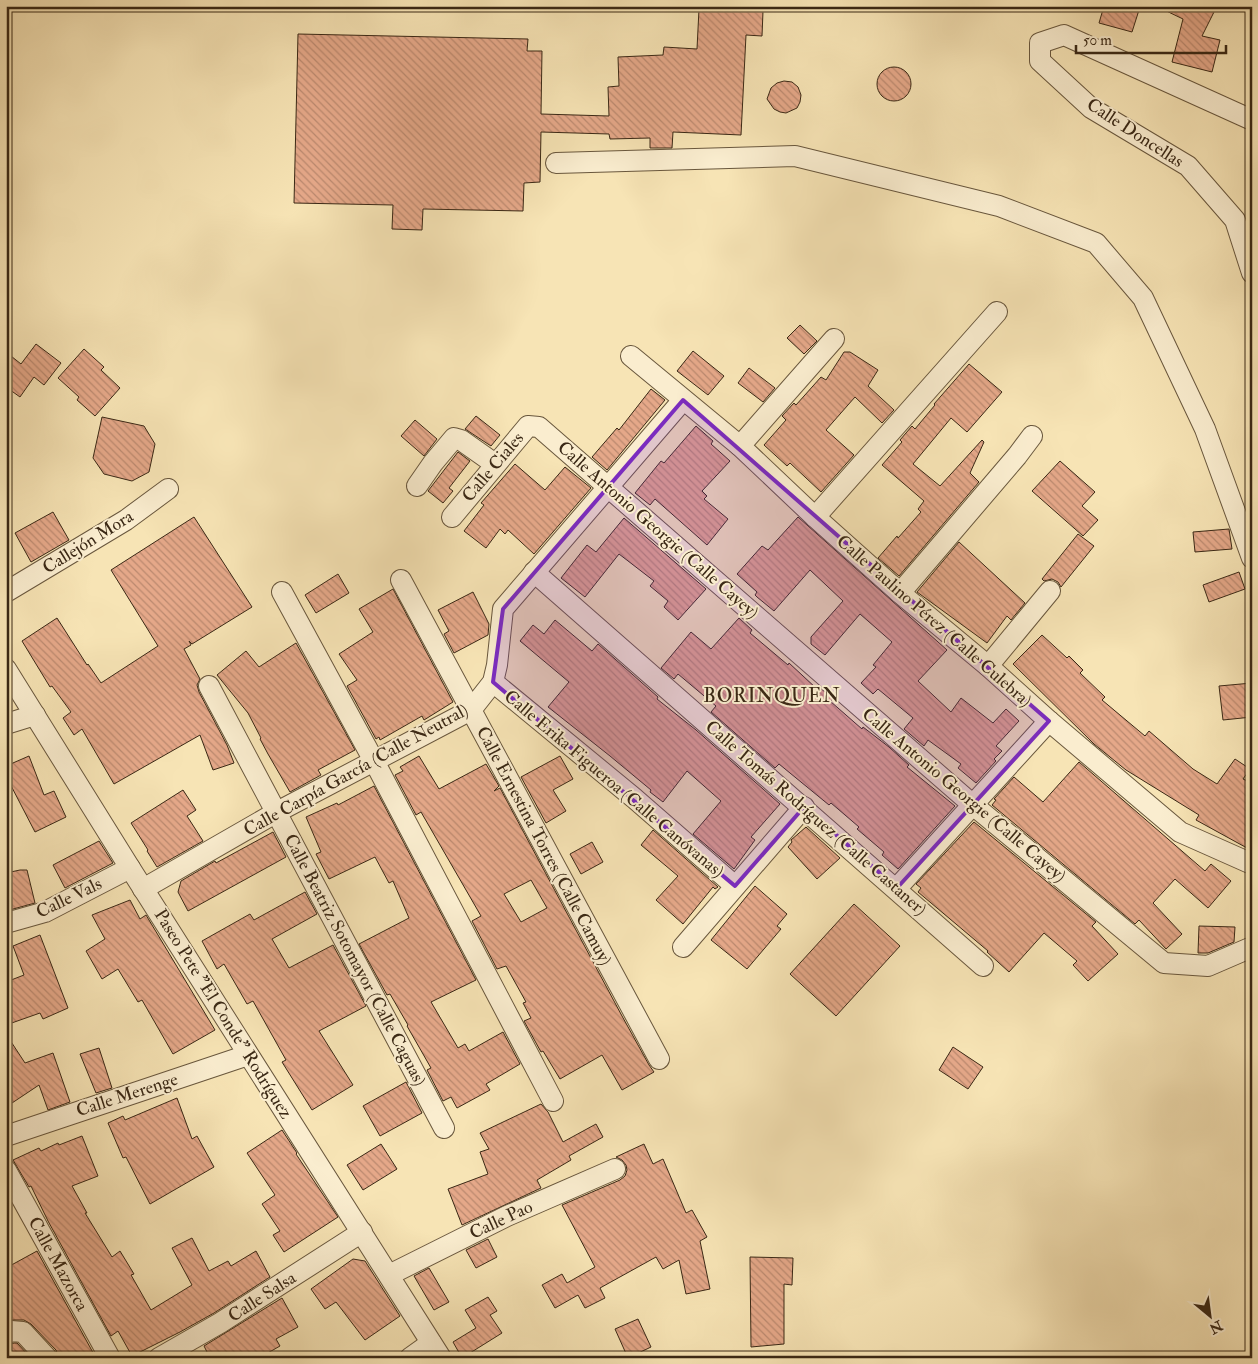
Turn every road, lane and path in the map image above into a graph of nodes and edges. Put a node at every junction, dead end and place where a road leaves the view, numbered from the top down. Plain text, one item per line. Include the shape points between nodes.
1 (1252, 120) edge
2 (556, 163) dead end
3 (1252, 273) edge
4 (997, 312) dead end
5 (834, 339) dead end
6 (631, 356) dead end
7 (683, 400) junction
8 (539, 427) joint
9 (1032, 436) dead end
10 (740, 446) junction
11 (495, 464) junction
12 (417, 486) dead end
13 (608, 486) junction
14 (168, 489) dead end
15 (452, 517) dead end
16 (815, 517) junction
17 (1252, 558) edge
18 (534, 572) junction
19 (401, 580) dead end
20 (1050, 591) dead end
21 (6, 592) edge
22 (282, 592) dead end
23 (900, 593) junction
24 (988, 666) junction
25 (6, 669) edge
26 (492, 682) junction
27 (209, 686) dead end
28 (471, 710) junction
29 (35, 716) junction
30 (1049, 720) junction
31 (6, 724) edge
32 (374, 761) junction
33 (973, 805) junction
34 (804, 807) junction
35 (277, 812) junction
36 (1252, 864) edge
37 (130, 868) junction
38 (736, 886) junction
39 (143, 888) junction
40 (897, 888) junction
41 (6, 923) edge
42 (683, 947) dead end
43 (1252, 947) edge
44 (983, 966) dead end
45 (248, 1055) junction
46 (659, 1059) dead end
47 (553, 1101) dead end
48 (444, 1128) dead end
49 (6, 1136) edge
50 (615, 1169) dead end
51 (6, 1170) edge
52 (362, 1232) junction
53 (389, 1275) junction
54 (6, 1334) edge
55 (436, 1350) edge
56 (47, 1358) edge
57 (110, 1358) edge
58 (159, 1358) edge
59 (410, 1358) edge

1 - 3 street, Calle Doncellas via 1064,35 1040,43 1040,61 1091,108 1188,166 1235,220
2 - 17 street via 795,156 999,206 1096,243 1143,298 1205,429
4 - 16 street
5 - 10 street
6 - 7 street, Calle Paulino Pérez (Calle Culebra)
7 - 10 street, Calle Paulino Pérez (Calle Culebra)
7 - 13 street, Calle Carpía García (Calle Neutral)
8 - 11 street, Calle Ciales via 528,426
8 - 13 street, Calle Antonio Georgie (Calle Cayey)
9 - 23 street
10 - 16 street, Calle Paulino Pérez (Calle Culebra)
11 - 12 street via 454,438
11 - 15 street, Calle Ciales
13 - 18 street, Calle Carpía García (Calle Neutral)
13 - 33 street, Calle Antonio Georgie (Calle Cayey)
14 - 21 street, Callejón Mora via 126,520
16 - 23 street, Calle Paulino Pérez (Calle Culebra)
18 - 26 street, Calle Carpía García (Calle Neutral) via 503,609
18 - 34 street, Calle Tomás Rodríguez (Calle Castaner)
19 - 28 street, Calle Ernestina Torres (Calle Camuy)
20 - 24 street
22 - 32 street
23 - 24 street, Calle Paulino Pérez (Calle Culebra)
24 - 30 street, Calle Paulino Pérez (Calle Culebra)
25 - 29 street, Paseo Pete "El Conde" Rodríguez
26 - 28 street, Calle Carpía García (Calle Neutral)
26 - 38 street, Calle Erika Figueroa (Calle Canóvanas)
27 - 35 street, Calle Beatriz Sotomayor (Calle Caguas)
28 - 32 street, Calle Carpía García (Calle Neutral)
28 - 46 street, Calle Ernestina Torres (Calle Camuy)
29 - 31 street
29 - 37 street, Paseo Pete "El Conde" Rodríguez
30 - 33 street
30 - 36 street, Calle Paulino Pérez (Calle Culebra) via 1180,832
32 - 35 street, Calle Carpía García (Calle Neutral)
32 - 47 street
33 - 40 street
33 - 43 street, Calle Antonio Georgie (Calle Cayey) via 1164,963 1208,966
34 - 38 street
34 - 40 street, Calle Tomás Rodríguez (Calle Castaner)
35 - 39 street, Calle Carpía García (Calle Neutral)
35 - 48 street, Calle Beatriz Sotomayor (Calle Caguas)
37 - 39 street, Paseo Pete "El Conde" Rodríguez
37 - 41 street, Calle Vals via 45,912
38 - 42 street
39 - 45 street, Paseo Pete "El Conde" Rodríguez
40 - 44 street, Calle Tomás Rodríguez (Calle Castaner)
45 - 49 street, Calle Merenge
45 - 52 street, Paseo Pete "El Conde" Rodríguez
50 - 53 street, Calle Pao via 507,1216
51 - 57 street, Calle Mazorca
52 - 53 street, Paseo Pete "El Conde" Rodríguez
52 - 58 street, Calle Salsa via 220,1324
53 - 55 street, Paseo Pete "El Conde" Rodríguez
54 - 56 street via 23,1332
55 - 59 street

